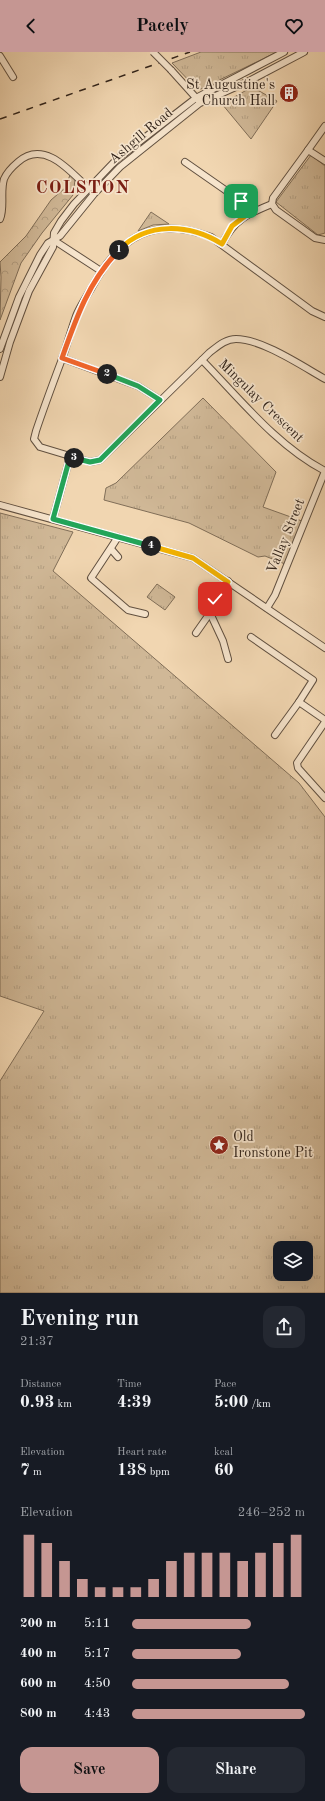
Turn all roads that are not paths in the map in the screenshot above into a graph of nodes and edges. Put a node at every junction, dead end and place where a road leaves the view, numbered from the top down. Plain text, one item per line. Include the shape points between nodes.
1 (153, 52) edge
2 (284, 52) edge
3 (304, 52) edge
4 (0, 56) edge
5 (13, 77) dead end
6 (196, 98) junction
7 (200, 103) junction
8 (325, 126) edge
9 (308, 150) junction
10 (325, 161) edge
11 (185, 162) dead end
12 (0, 170) edge
13 (7, 173) junction
14 (88, 188) junction
15 (272, 204) junction
16 (249, 213) junction
17 (0, 219) edge
18 (325, 240) edge
19 (55, 241) junction
20 (222, 244) junction
21 (101, 271) junction
22 (325, 317) edge
23 (0, 350) edge
24 (62, 358) junction
25 (202, 360) junction
26 (0, 377) edge
27 (325, 379) edge
28 (160, 400) junction
29 (70, 457) junction
30 (325, 471) edge
31 (0, 505) edge
32 (53, 519) junction
33 (118, 537) junction
34 (110, 549) junction
35 (118, 557) dead end
36 (228, 582) junction
37 (267, 608) junction
38 (210, 613) junction
39 (145, 614) dead end
40 (196, 633) dead end
41 (251, 637) dead end
42 (325, 648) edge
43 (228, 659) dead end
44 (299, 702) junction
45 (325, 721) edge
46 (276, 735) dead end
47 (325, 798) edge

1 - 6 street, bridge
2 - 6 street, Ashgill Road
3 - 7 street, Ashgill Road
4 - 5 street
6 - 7 street
6 - 14 street, Ashgill Road via 128,150
7 - 19 street, Ashgill Road via 120,167
8 - 9 street
9 - 10 street
9 - 15 street via 273,198
11 - 16 street via 241,201
12 - 13 street
13 - 14 street via 22,159 45,155 60,162
13 - 17 street via 3,185
14 - 19 street, Ashgill Road via 61,221 54,233
15 - 16 street
15 - 18 street via 276,210 315,238
16 - 20 street via 232,226
19 - 21 street
19 - 23 street, Ashgill Road via 48,243 32,270 18,298
19 - 26 street, Ashgill Road via 29,291
20 - 21 street via 211,237 190,230 175,227 152,230 128,242
20 - 22 street
21 - 24 street via 77,315
24 - 28 street via 138,386
24 - 29 street via 34,439 40,447
25 - 27 street via 223,342 235,338 250,340
25 - 28 street
25 - 30 street, Mingulay Crescent via 269,429 306,461
28 - 29 street via 100,460 90,462
29 - 32 street
30 - 37 street, Vallay Street via 275,595
31 - 32 street
32 - 33 street
33 - 34 street
33 - 36 street via 193,558
34 - 35 street
34 - 39 street via 92,578 128,610
36 - 37 street
36 - 38 street via 215,599
37 - 42 street
38 - 40 street
38 - 43 street
41 - 44 street via 313,680
44 - 45 street
44 - 46 street
45 - 47 street via 297,763 298,768

